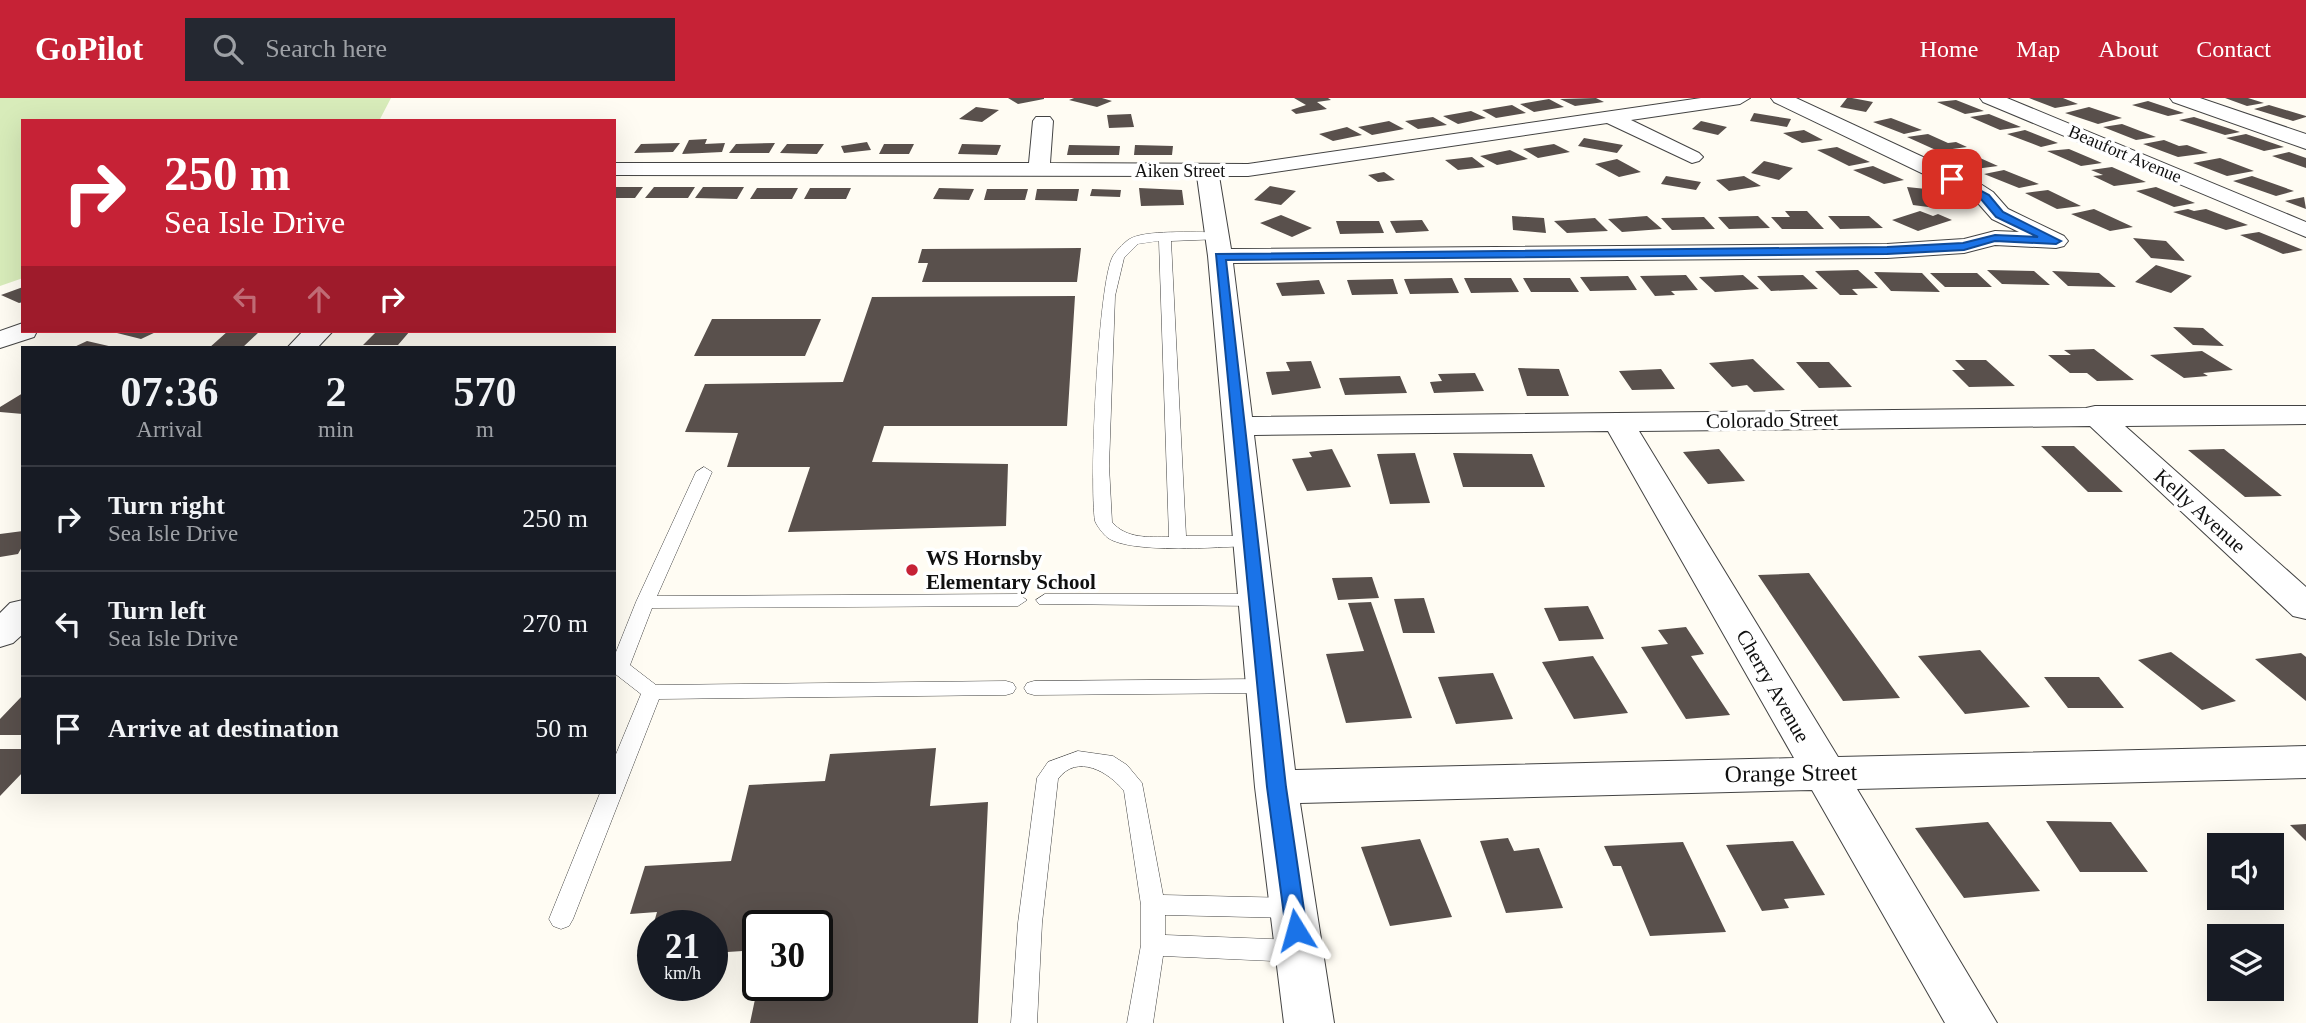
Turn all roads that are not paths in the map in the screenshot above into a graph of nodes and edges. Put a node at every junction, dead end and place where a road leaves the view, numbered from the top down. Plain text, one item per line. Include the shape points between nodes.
1 (1740, 98) edge
2 (1781, 98) edge
3 (1990, 98) edge
4 (2180, 98) edge
5 (1611, 118) junction
6 (1043, 121) dead end
7 (2306, 142) edge
8 (1692, 157) dead end
9 (616, 169) edge
10 (1039, 171) junction
11 (1207, 172) junction
12 (2306, 230) edge
13 (1165, 237) junction
14 (1219, 246) junction
15 (21, 332) edge
16 (317, 333) edge
17 (0, 340) edge
18 (303, 346) edge
19 (2095, 415) junction
20 (2306, 415) edge
21 (1618, 422) junction
22 (1238, 426) junction
23 (704, 472) dead end
24 (1251, 541) junction
25 (1178, 542) junction
26 (1018, 600) dead end
27 (1045, 600) dead end
28 (1257, 600) junction
29 (645, 602) junction
30 (2306, 607) edge
31 (0, 612) edge
32 (21, 612) edge
33 (21, 614) edge
34 (0, 634) edge
35 (1266, 686) junction
36 (1006, 688) dead end
37 (1034, 688) dead end
38 (652, 692) junction
39 (2306, 762) edge
40 (1823, 772) junction
41 (616, 781) edge
42 (1276, 787) junction
43 (611, 794) edge
44 (1153, 905) junction
45 (1294, 908) junction
46 (561, 919) dead end
47 (1153, 945) junction
48 (1299, 951) junction
49 (1024, 1023) edge
50 (1140, 1023) edge
51 (1309, 1023) edge
52 (1972, 1023) edge

1 - 5 street, Aiken Street
2 - 14 street via 1971,188 2000,214 2056,241 1995,238 1964,246 1887,251
3 - 12 street, Beaufort Avenue
4 - 7 street
5 - 8 street
5 - 11 street, Aiken Street via 1292,165
6 - 10 street
9 - 10 street, Aiken Street
10 - 11 street, Aiken Street
11 - 14 street
13 - 14 lane
13 - 25 lane
13 - 25 lane via 1134,241 1118,257 1109,296 1101,466 1104,523 1112,533 1124,539
14 - 22 street
15 - 17 street
16 - 18 street
19 - 20 street, Colorado Street
19 - 21 street, Colorado Street
19 - 30 street, Kelly Avenue
21 - 22 street, Colorado Street
21 - 40 street, Cherry Avenue
22 - 24 street
23 - 29 lane
24 - 25 lane
24 - 28 street
26 - 29 lane
27 - 28 lane
28 - 35 street
29 - 38 lane via 620,667
31 - 32 street
33 - 34 street
35 - 37 lane
35 - 42 street
36 - 38 lane
38 - 41 lane
39 - 40 street, Orange Street
40 - 42 street, Orange Street
40 - 52 street, Cherry Avenue
42 - 45 street
43 - 46 lane
44 - 45 lane
44 - 47 lane
44 - 49 lane via 1134,789 1106,762 1078,759 1055,768 1048,778
45 - 48 street
47 - 48 lane
47 - 50 lane
48 - 51 street

